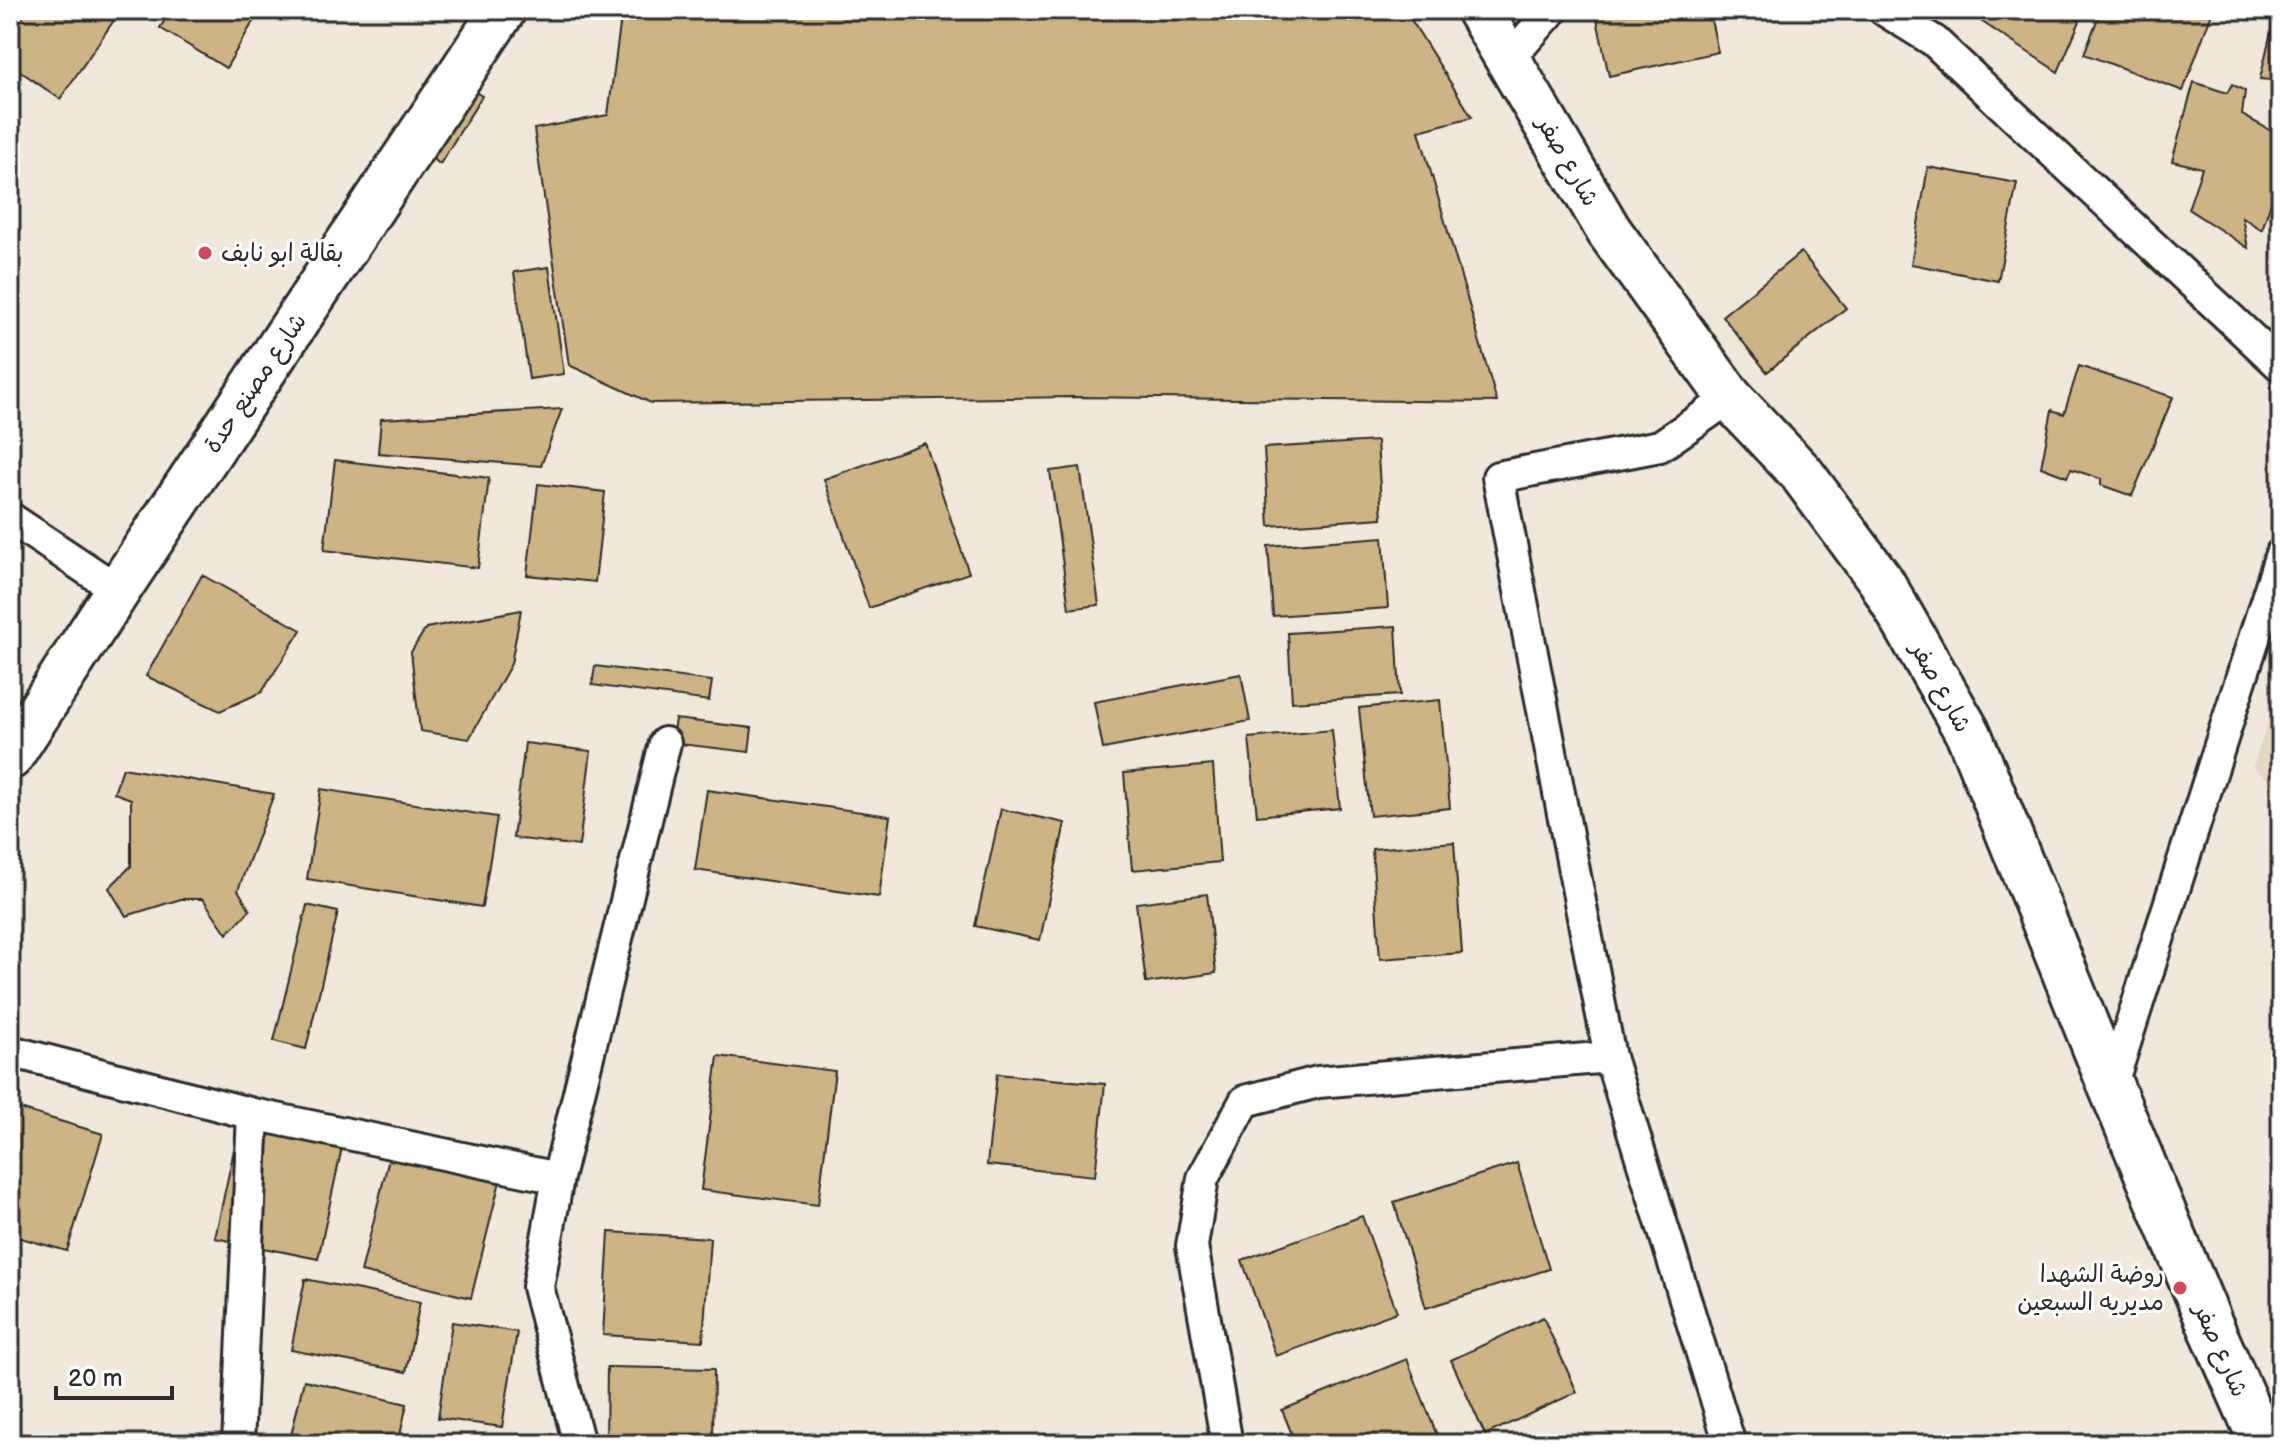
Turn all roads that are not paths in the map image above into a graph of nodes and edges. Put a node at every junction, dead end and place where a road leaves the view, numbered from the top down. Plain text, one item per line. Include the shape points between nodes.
1 (503, 10) edge
2 (1479, 10) edge
3 (1552, 10) edge
4 (1884, 10) edge
5 (1509, 59) junction
6 (2281, 366) edge
7 (1730, 398) junction
8 (10, 518) edge
9 (2281, 554) edge
10 (118, 590) junction
11 (665, 743) dead end
12 (10, 757) edge
13 (10, 1051) edge
14 (1610, 1057) junction
15 (2111, 1087) junction
16 (253, 1114) junction
17 (558, 1178) junction
18 (1721, 1441) edge
19 (238, 1444) edge
20 (579, 1444) edge
21 (1227, 1444) edge
22 (2263, 1444) edge

1 - 10 street, شارع مصنع حدة
2 - 5 street, شارع صفر
3 - 5 street
4 - 6 street via 1934,41
5 - 7 street, شارع صفر via 1609,231
7 - 14 street via 1660,446 1498,477
7 - 15 street, شارع صفر via 1802,474 1881,581 1969,735
8 - 10 street
9 - 15 street
10 - 12 street, شارع مصنع حدة
11 - 17 street
13 - 16 street
14 - 18 street
14 - 21 street via 1318,1082 1245,1101 1203,1178 1192,1246
15 - 22 street, شارع صفر
16 - 17 street
16 - 19 street
17 - 20 street via 538,1287

